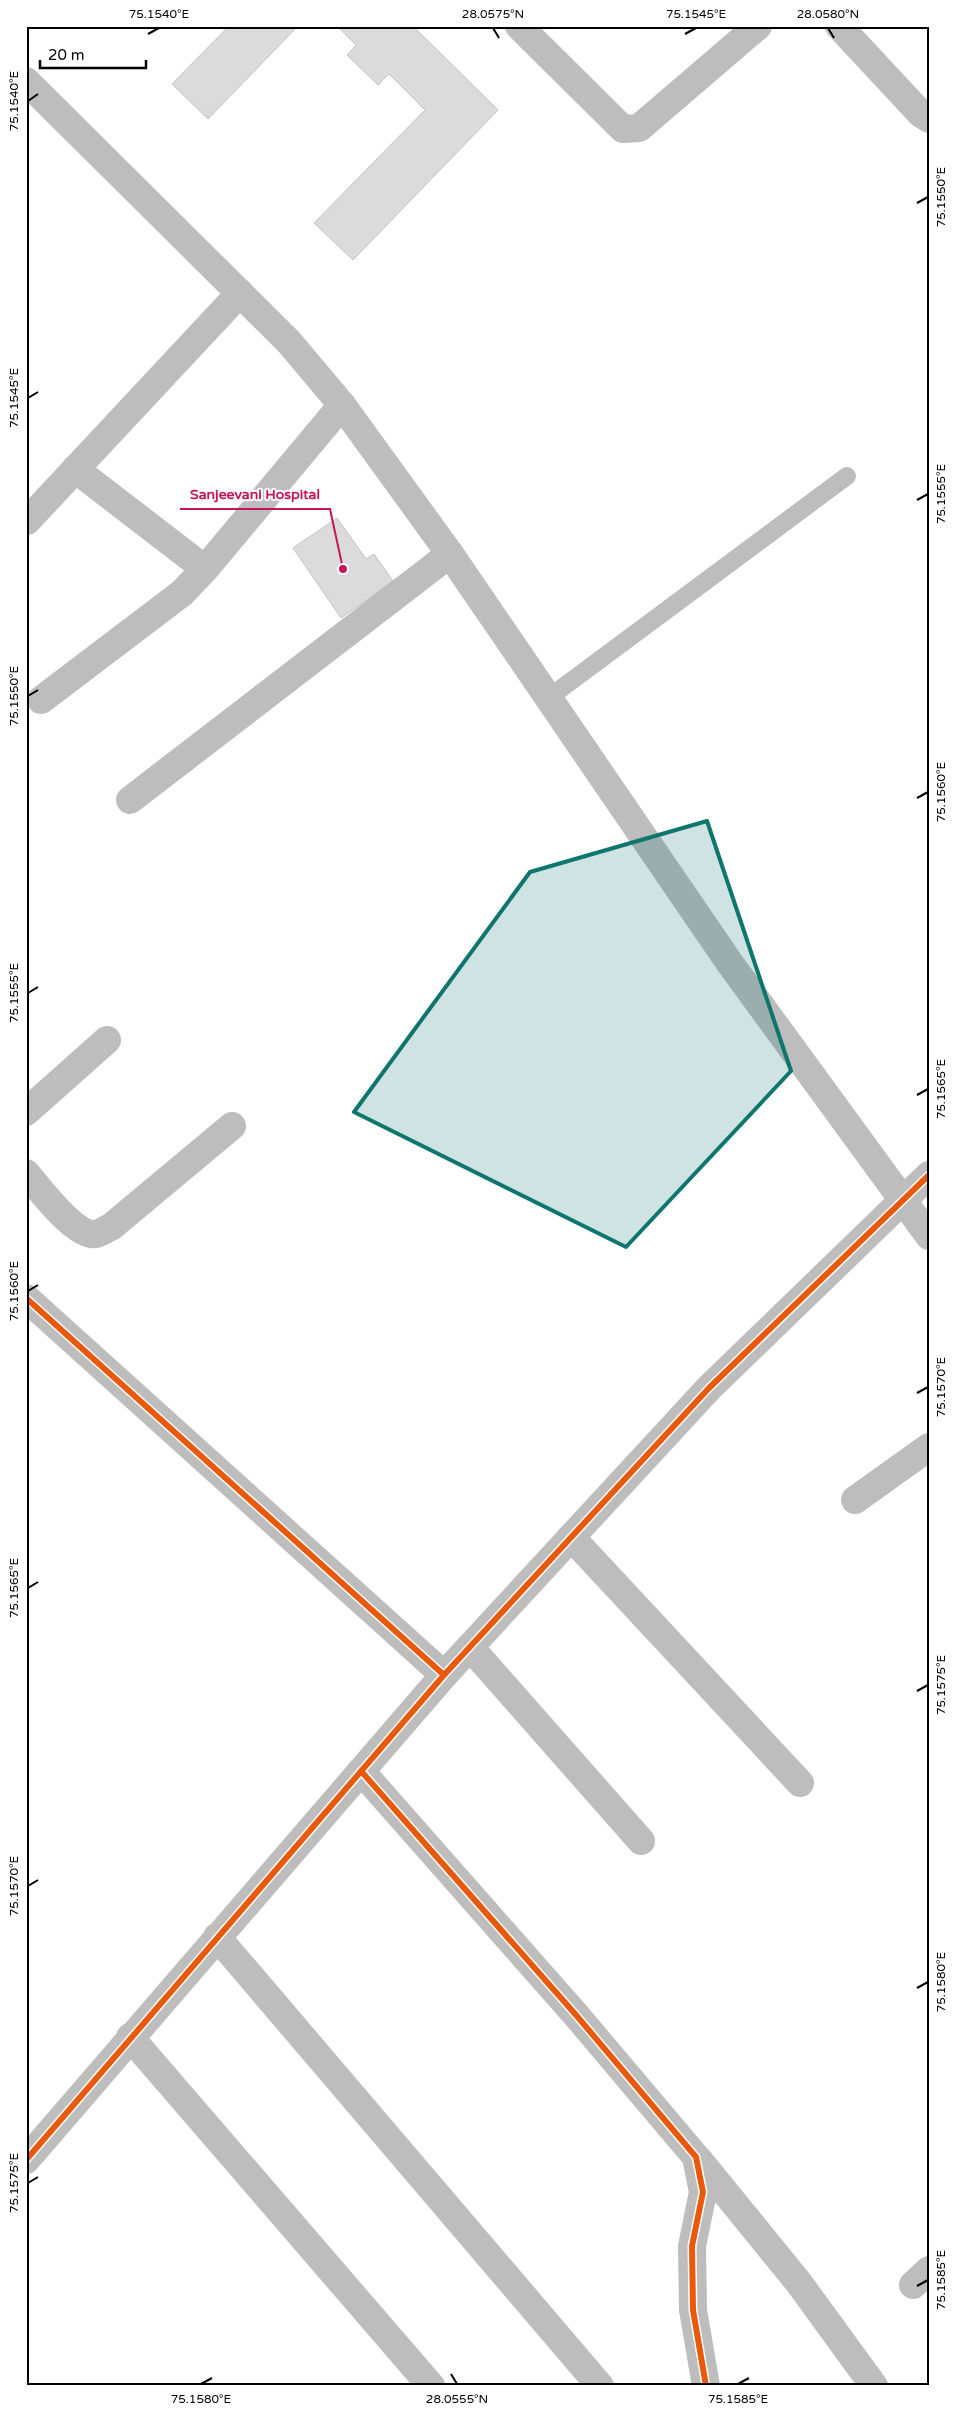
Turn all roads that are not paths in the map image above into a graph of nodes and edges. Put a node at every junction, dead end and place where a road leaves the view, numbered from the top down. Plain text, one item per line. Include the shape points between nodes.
1 (519, 26) edge
2 (758, 26) edge
3 (839, 26) edge
4 (26, 81) edge
5 (929, 119) edge
6 (240, 293) junction
7 (342, 405) junction
8 (75, 470) junction
9 (846, 476) dead end
10 (27, 521) edge
11 (450, 554) junction
12 (205, 569) junction
13 (547, 699) junction
14 (41, 700) dead end
15 (130, 800) dead end
16 (107, 1040) dead end
17 (26, 1112) edge
18 (232, 1126) dead end
19 (26, 1173) edge
20 (929, 1175) edge
21 (902, 1200) junction
22 (929, 1236) edge
23 (26, 1298) edge
24 (929, 1447) edge
25 (855, 1500) dead end
26 (571, 1537) junction
27 (470, 1647) junction
28 (444, 1675) junction
29 (361, 1771) junction
30 (800, 1783) dead end
31 (641, 1841) dead end
32 (217, 1937) junction
33 (130, 2037) junction
34 (696, 2157) junction
35 (26, 2160) edge
36 (431, 2386) edge
37 (600, 2386) edge
38 (706, 2386) edge
39 (874, 2386) edge

1 - 2 main road via 623,129 639,128
3 - 5 main road
4 - 6 main road
6 - 7 main road via 289,342
6 - 8 main road
7 - 11 main road
7 - 12 main road
8 - 10 main road
8 - 12 main road
9 - 13 lane
11 - 13 main road
11 - 15 main road
12 - 14 main road via 182,593
13 - 21 main road via 729,962
16 - 17 main road
18 - 19 main road via 110,1228 96,1234 83,1232 71,1223
20 - 21 main road
21 - 22 main road
21 - 26 main road via 710,1388
23 - 28 main road
24 - 25 main road
26 - 27 main road
26 - 30 main road
27 - 28 main road
27 - 31 main road
28 - 29 main road
29 - 32 main road
29 - 34 main road
32 - 33 main road
32 - 37 main road
33 - 35 main road
33 - 36 main road
34 - 38 main road via 703,2192 692,2246 693,2310
34 - 39 main road via 799,2282

